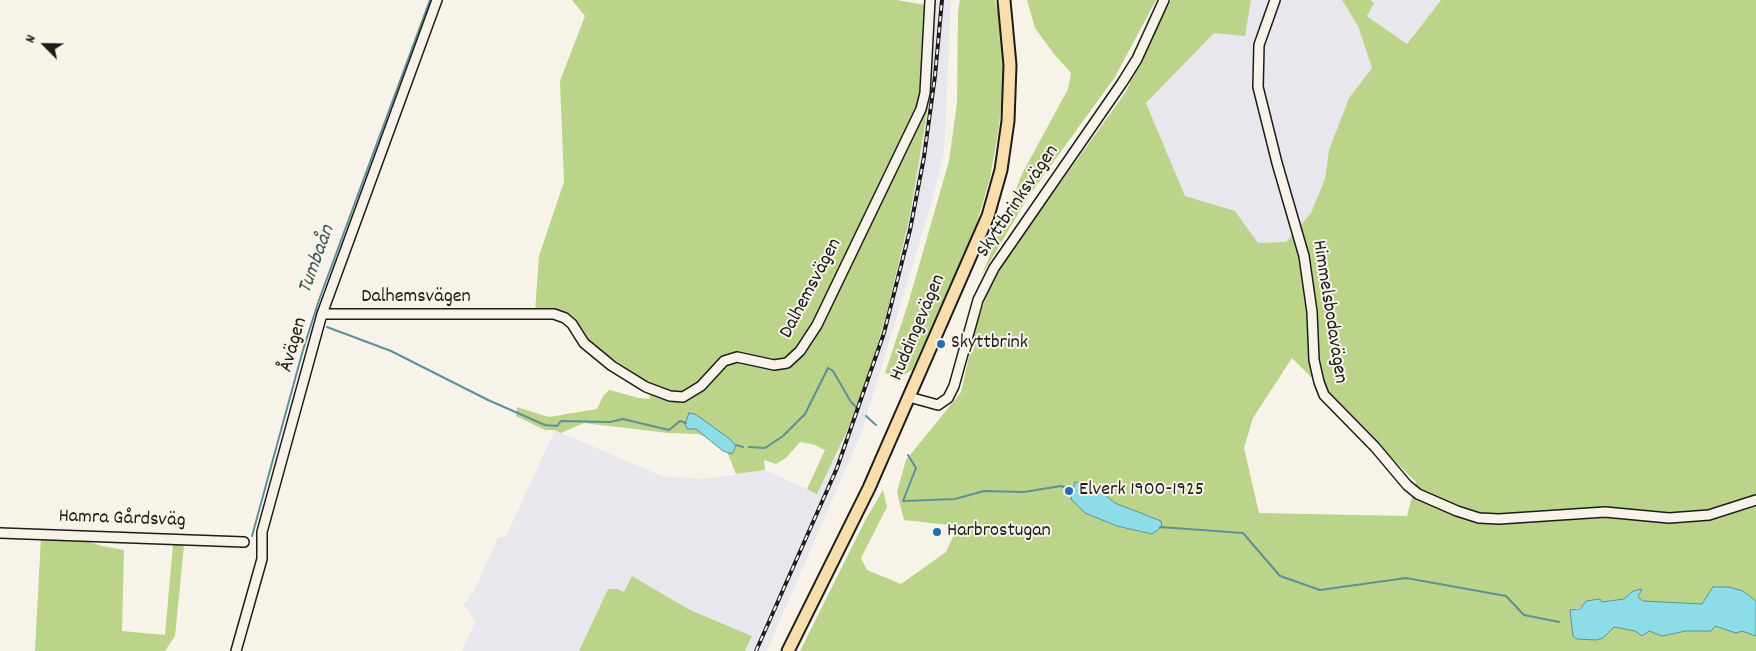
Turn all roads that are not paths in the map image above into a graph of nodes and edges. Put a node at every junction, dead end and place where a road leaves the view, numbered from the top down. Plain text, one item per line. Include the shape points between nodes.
1 (437, 0) edge
2 (930, 0) edge
3 (1004, 0) edge
4 (1164, 0) edge
5 (1275, 0) edge
6 (322, 314) junction
7 (909, 397) junction
8 (1756, 500) edge
9 (0, 533) edge
10 (244, 542) dead end
11 (236, 651) edge
12 (788, 651) edge

1 - 6 street, Åvägen
2 - 6 street, Dalhemsvägen via 926,87 921,108 816,325 800,351 788,363 756,363 737,357 724,361 701,386 683,397 670,396 646,387 612,366 584,343 566,318 554,314
3 - 7 main road, Huddingevägen via 1010,65 1008,121 1001,170 988,216
4 - 7 street, Skyttbrinksvägen via 1122,83 994,268 978,300 948,398 938,405
5 - 8 street, Himmelsbodavägen via 1260,39 1258,87 1304,256 1319,382 1324,395 1375,447 1406,485 1418,494 1457,511 1479,518 1499,519 1605,512 1669,518 1708,515
6 - 11 street, Åvägen via 265,523 262,559
7 - 12 main road, Huddingevägen via 869,488
9 - 10 street, Hamra Gårdsväg

